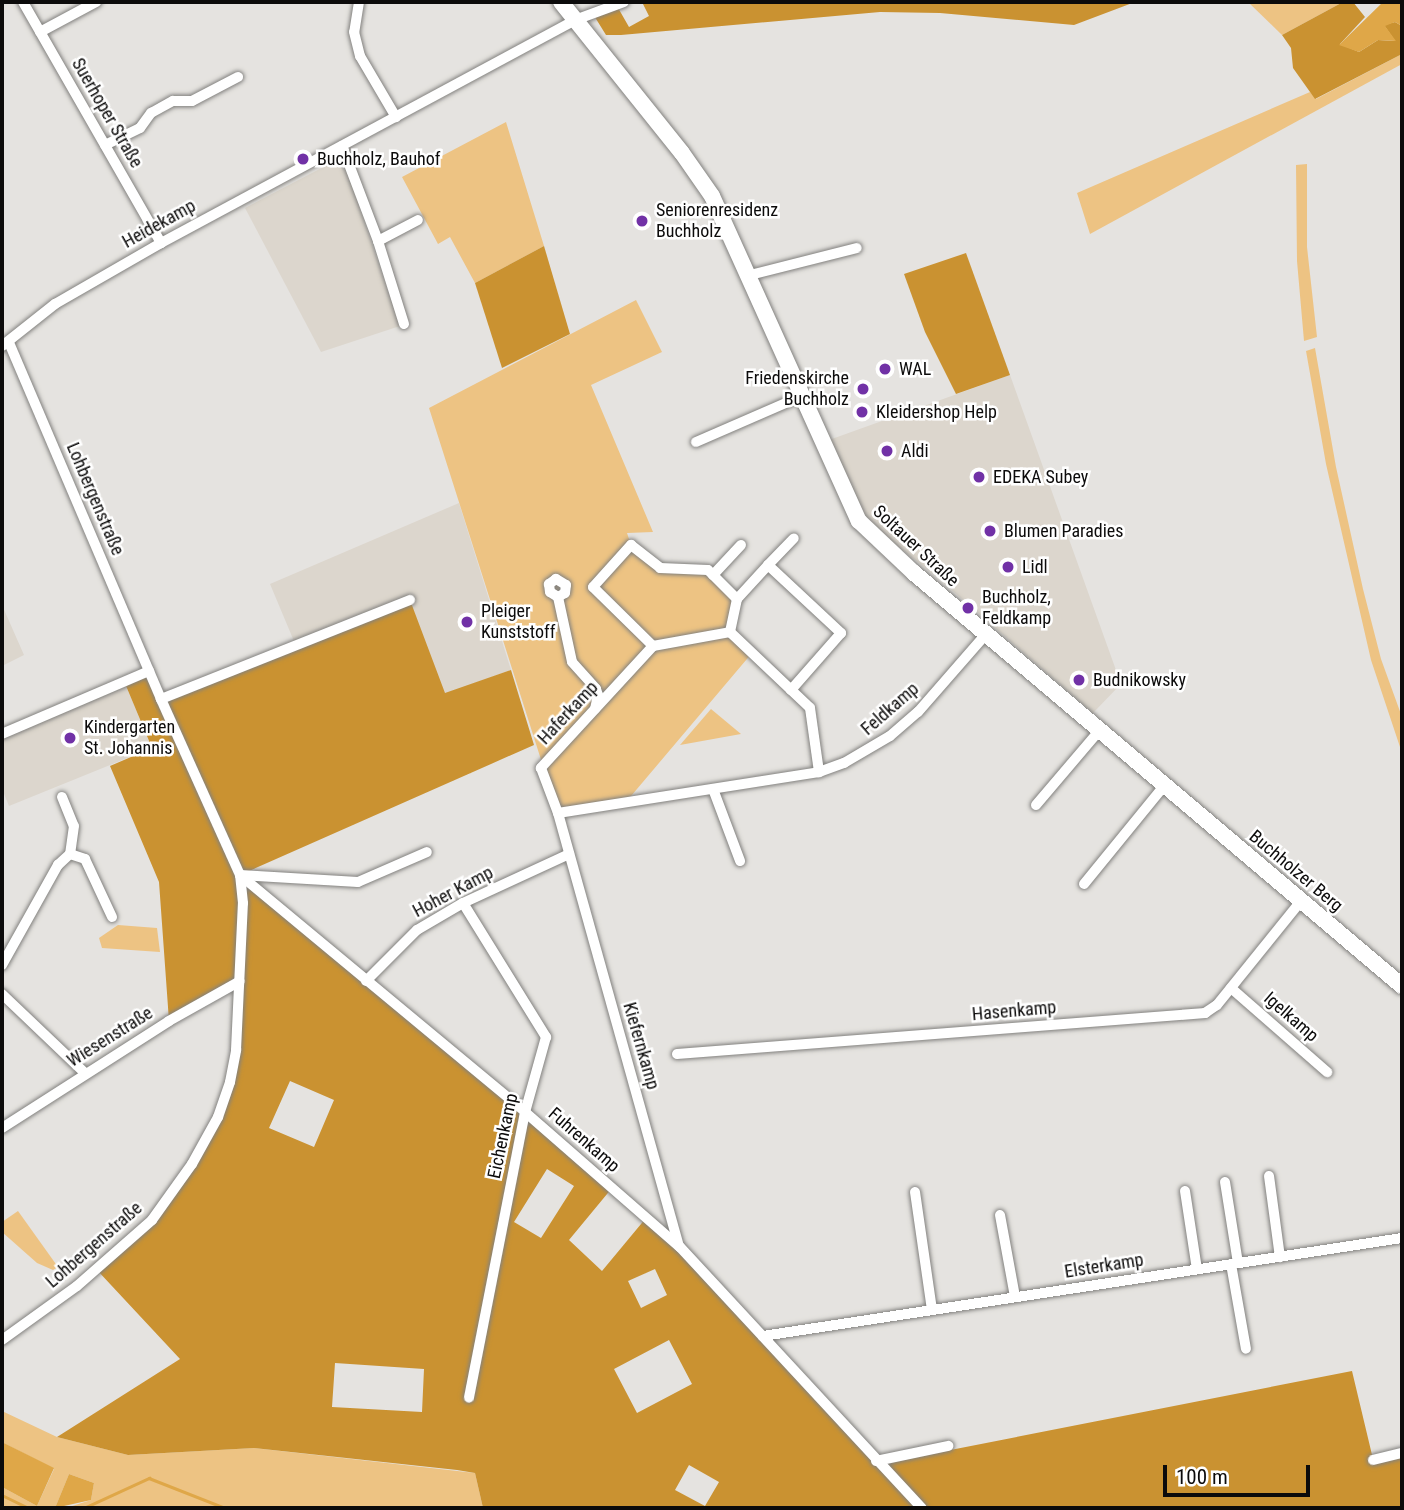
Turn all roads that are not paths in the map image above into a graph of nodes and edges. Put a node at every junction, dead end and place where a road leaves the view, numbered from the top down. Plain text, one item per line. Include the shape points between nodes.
1 (23, 2) edge
2 (96, 2) edge
3 (359, 2) edge
4 (561, 2) edge
5 (624, 2) edge
6 (575, 20) junction
7 (40, 32) junction
8 (238, 77) dead end
9 (396, 117) junction
10 (105, 145) junction
11 (342, 146) junction
12 (418, 220) dead end
13 (378, 241) junction
14 (161, 243) junction
15 (858, 248) dead end
16 (750, 275) junction
17 (404, 324) dead end
18 (5, 344) edge
19 (802, 396) junction
20 (696, 442) dead end
21 (794, 538) dead end
22 (741, 545) dead end
23 (768, 565) junction
24 (713, 575) junction
25 (558, 597) dead end
26 (737, 599) junction
27 (410, 600) dead end
28 (730, 632) junction
29 (986, 634) junction
30 (653, 646) junction
31 (149, 671) junction
32 (792, 690) junction
33 (160, 699) junction
34 (594, 710) junction
35 (1093, 725) junction
36 (2, 734) edge
37 (819, 772) junction
38 (1164, 786) junction
39 (713, 789) junction
40 (62, 797) dead end
41 (1036, 805) dead end
42 (558, 813) junction
43 (427, 852) dead end
44 (70, 854) junction
45 (569, 854) junction
46 (740, 861) dead end
47 (240, 875) junction
48 (1084, 884) dead end
49 (1301, 901) junction
50 (463, 903) junction
51 (112, 917) dead end
52 (2, 965) edge
53 (240, 981) junction
54 (366, 981) junction
55 (1402, 986) edge
56 (1231, 988) junction
57 (2, 994) edge
58 (677, 1054) dead end
59 (1327, 1072) dead end
60 (85, 1073) junction
61 (525, 1112) junction
62 (2, 1128) edge
63 (1269, 1176) dead end
64 (1226, 1182) dead end
65 (1185, 1191) dead end
66 (915, 1192) dead end
67 (1000, 1214) dead end
68 (1402, 1238) edge
69 (680, 1247) junction
70 (1280, 1257) junction
71 (1234, 1264) junction
72 (1198, 1269) junction
73 (1015, 1297) junction
74 (932, 1310) junction
75 (763, 1336) junction
76 (2, 1340) edge
77 (1245, 1349) dead end
78 (469, 1398) dead end
79 (948, 1446) dead end
80 (1402, 1453) edge
81 (1373, 1460) dead end
82 (876, 1461) junction
83 (922, 1508) edge

1 - 7 street, Suerhoper Straße
2 - 7 street
3 - 9 street via 354,32 360,56
4 - 6 main road, Soltauer Straße
5 - 6 street, Heidekamp
6 - 9 street, Heidekamp
6 - 16 main road, Soltauer Straße via 684,155 712,196
7 - 10 street, Suerhoper Straße
8 - 10 street via 192,101 173,101 151,113 140,128
9 - 11 street, Heidekamp
10 - 14 street, Suerhoper Straße
11 - 13 street
11 - 14 street, Heidekamp
12 - 13 street
13 - 17 street
14 - 18 street, Heidekamp via 55,304
15 - 16 street
16 - 19 main road, Soltauer Straße
18 - 31 street, Lohbergenstraße
19 - 20 street
19 - 29 main road, Soltauer Straße via 859,521
21 - 23 street
22 - 24 street
23 - 26 street
23 - 32 street via 841,633
24 - 26 street
24 - 30 street via 708,570 660,568 631,545 593,587
25 - 34 street via 570,658 598,695
26 - 28 street
27 - 33 street
28 - 30 street
28 - 32 street
29 - 35 main road, Soltauer Straße
29 - 37 street, Feldkamp via 918,712 890,736 866,753
30 - 34 street, Haferkamp
31 - 33 street, Lohbergenstraße
31 - 36 street
32 - 37 street via 810,708
33 - 47 street, Lohbergenstraße
34 - 42 street, Haferkamp via 541,768
35 - 38 main road, Buchholzer Berg
35 - 41 street
37 - 39 street, Feldkamp
38 - 48 street
38 - 49 main road, Buchholzer Berg
39 - 42 street, Feldkamp
39 - 46 street
40 - 44 street via 74,826
42 - 45 street
43 - 47 street via 358,881
44 - 51 street via 85,859
44 - 52 street via 58,864
45 - 50 street, Hoher Kamp
45 - 69 street, Kiefernkamp
47 - 53 street, Lohbergenstraße
47 - 54 street, Fuhrenkamp
49 - 55 main road, Buchholzer Berg
49 - 56 street, Hasenkamp
50 - 54 street, Hoher Kamp via 417,930
50 - 61 street, Eichenkamp via 546,1037
53 - 60 street, Wiesenstraße
53 - 76 street, Lohbergenstraße via 230,1082 218,1117 192,1164 152,1220 87,1278
54 - 61 street, Fuhrenkamp
56 - 58 street, Hasenkamp via 1205,1013
56 - 59 street, Igelkamp
57 - 60 street
60 - 62 street, Wiesenstraße
61 - 69 street, Fuhrenkamp
61 - 78 street, Eichenkamp
63 - 70 street
64 - 71 street
65 - 72 street
66 - 74 street
67 - 73 street
68 - 70 street, Elsterkamp
69 - 75 street, Fuhrenkamp
70 - 71 street, Elsterkamp
71 - 72 street, Elsterkamp
71 - 77 street
72 - 73 street, Elsterkamp
73 - 74 street, Elsterkamp
74 - 75 street, Elsterkamp
75 - 82 street, Fuhrenkamp
79 - 82 street
80 - 81 street
82 - 83 street, Fuhrenkamp

